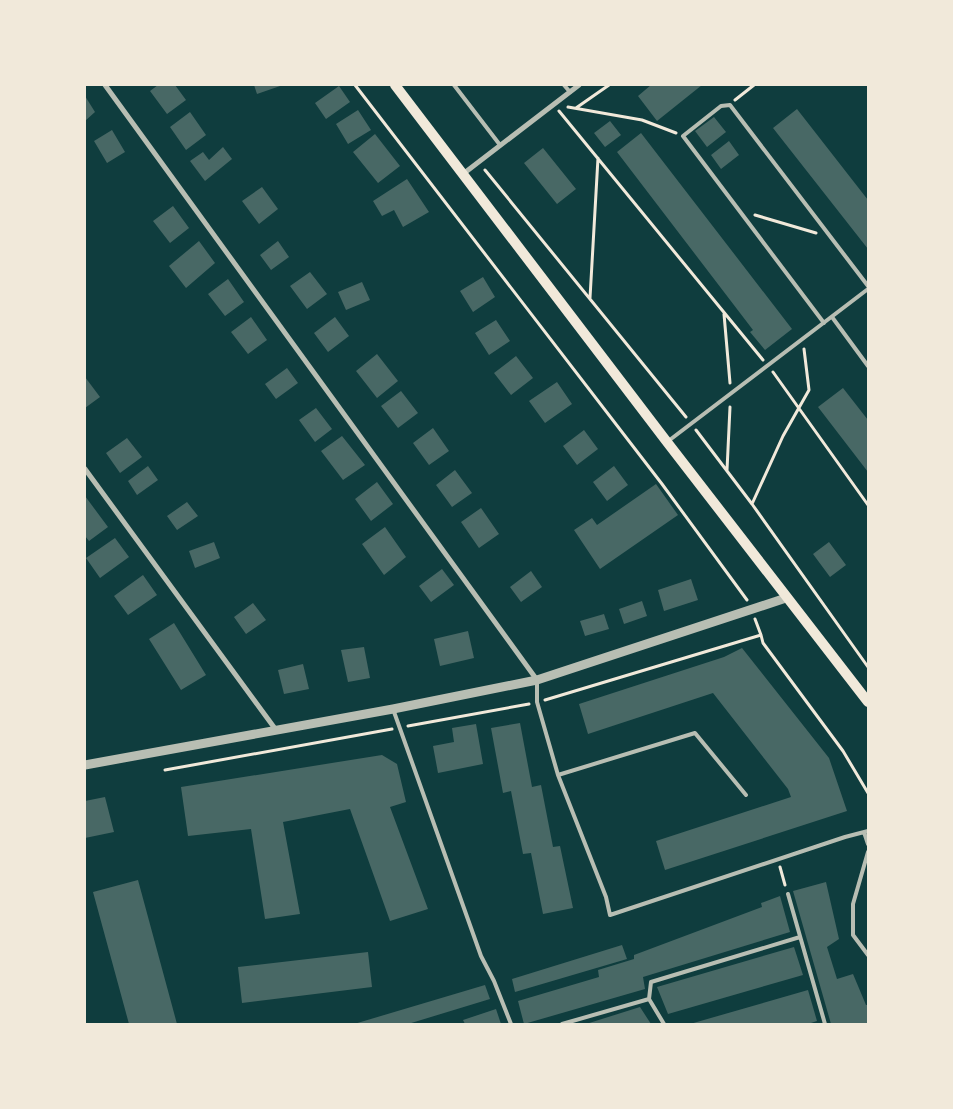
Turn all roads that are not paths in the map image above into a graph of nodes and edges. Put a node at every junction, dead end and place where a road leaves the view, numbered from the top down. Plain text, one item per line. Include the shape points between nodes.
1 (106, 85) edge
2 (395, 85) edge
3 (454, 85) edge
4 (564, 85) edge
5 (579, 85) edge
6 (570, 92) junction
7 (500, 145) junction
8 (463, 174) junction
9 (868, 288) edge
10 (832, 317) junction
11 (824, 323) junction
12 (868, 366) edge
13 (667, 442) junction
14 (85, 469) edge
15 (786, 598) junction
16 (537, 680) junction
17 (868, 702) edge
18 (393, 709) junction
19 (276, 730) junction
20 (85, 765) edge
21 (558, 775) junction
22 (746, 795) dead end
23 (866, 832) edge
24 (868, 844) edge
25 (868, 852) edge
26 (788, 894) road end
27 (800, 936) junction
28 (868, 955) edge
29 (649, 999) junction
30 (511, 1024) edge
31 (562, 1024) edge
32 (664, 1024) edge
33 (825, 1024) edge

1 - 16 street
2 - 8 main road
3 - 7 lane
4 - 6 lane
5 - 6 street
6 - 7 street
7 - 8 street
8 - 13 main road
9 - 10 lane
9 - 11 lane via 730,105 721,106 683,136
10 - 11 lane
10 - 12 lane
11 - 13 lane
13 - 15 main road
14 - 19 street
15 - 16 street
15 - 17 main road
16 - 18 street
16 - 21 lane via 537,702
18 - 19 street
18 - 30 lane via 481,956
19 - 20 street
21 - 22 lane via 694,733
21 - 23 lane via 606,897 610,915
23 - 24 lane
25 - 28 lane via 853,904 853,936
26 - 27 lane
27 - 29 lane via 651,982
27 - 33 lane
29 - 31 lane
29 - 32 lane

